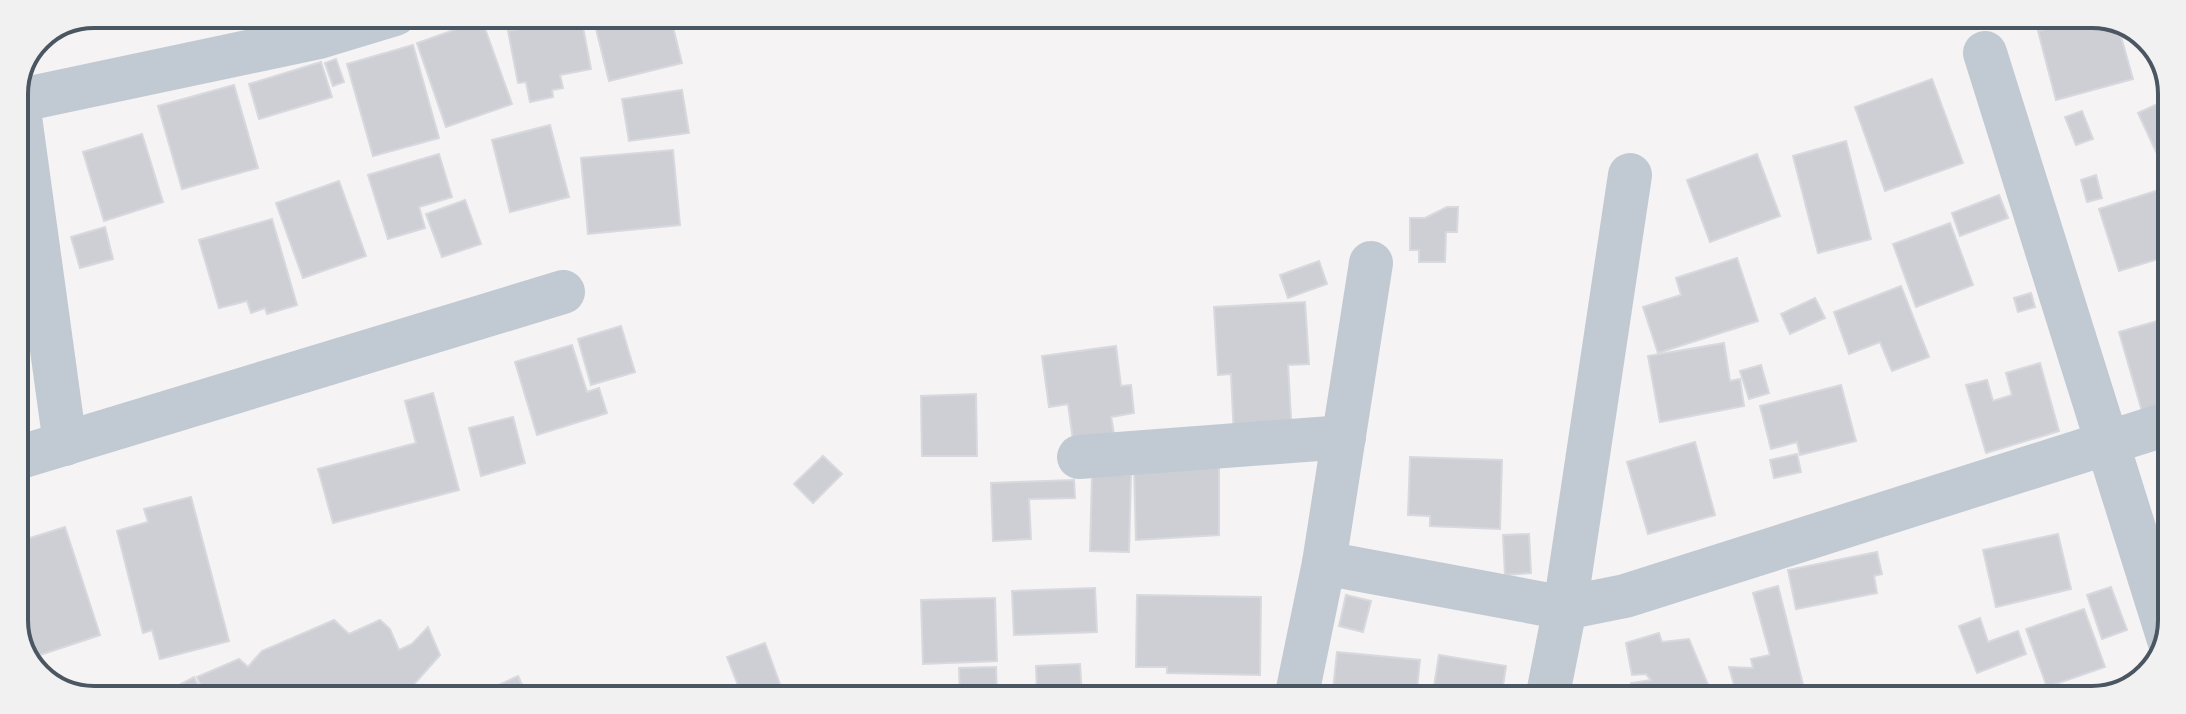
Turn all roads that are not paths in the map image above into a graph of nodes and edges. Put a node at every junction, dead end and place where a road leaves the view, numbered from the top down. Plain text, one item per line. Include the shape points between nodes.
1 (349, 28) edge
2 (1985, 53) dead end
3 (28, 92) edge
4 (28, 168) edge
5 (1630, 175) dead end
6 (1371, 263) dead end
7 (563, 292) dead end
8 (2158, 427) edge
9 (1344, 437) junction
10 (2109, 443) junction
11 (65, 444) junction
12 (28, 455) edge
13 (1079, 457) dead end
14 (1324, 563) junction
15 (2158, 604) edge
16 (1565, 608) junction
17 (1299, 686) edge
18 (1550, 686) edge

1 - 3 street
2 - 10 street
4 - 11 street
5 - 16 street
6 - 9 street
7 - 11 street
8 - 10 street
9 - 13 street
9 - 14 street
10 - 15 street
10 - 16 street via 1625,596
11 - 12 street
14 - 16 street
14 - 17 street
16 - 18 street

